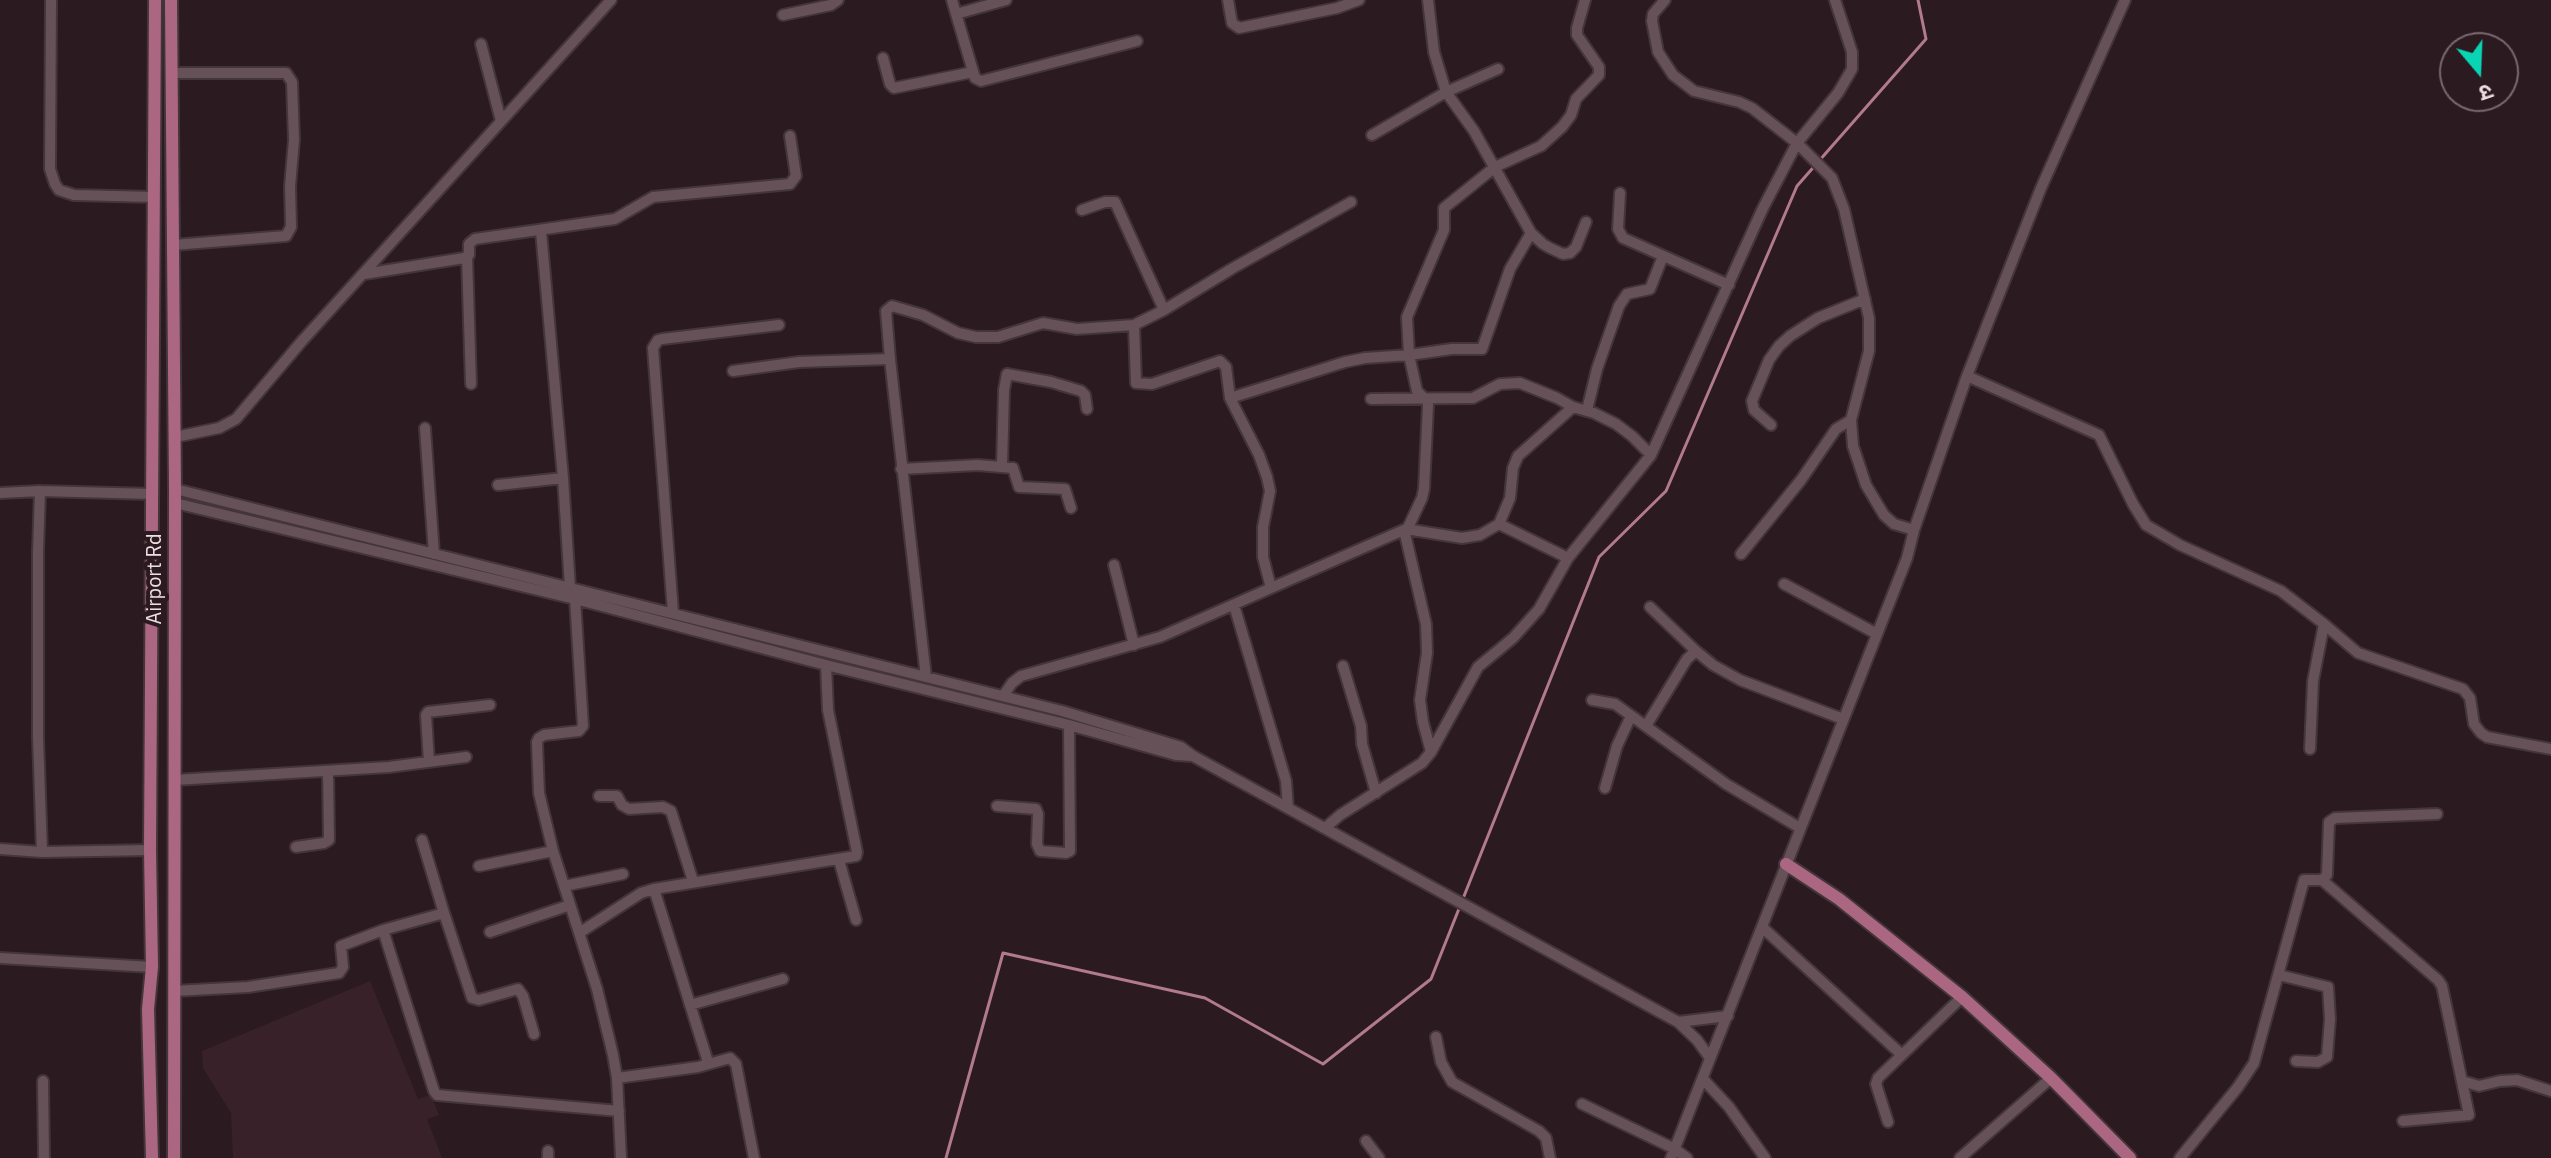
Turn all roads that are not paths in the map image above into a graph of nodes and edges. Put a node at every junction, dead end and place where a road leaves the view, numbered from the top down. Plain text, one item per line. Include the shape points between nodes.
1 (51, 0) edge
2 (155, 0) edge
3 (171, 0) edge
4 (611, 0) edge
5 (838, 0) edge
6 (952, 0) edge
7 (1006, 0) edge
8 (1228, 0) edge
9 (1359, 0) edge
10 (1429, 0) edge
11 (1585, 0) edge
12 (1665, 0) edge
13 (1835, 0) edge
14 (2125, 0) edge
15 (956, 14) junction
16 (783, 15) dead end
17 (1137, 41) dead end
18 (481, 44) dead end
19 (883, 58) dead end
20 (1498, 69) dead end
21 (973, 72) junction
22 (172, 73) junction
23 (1446, 92) junction
24 (501, 121) junction
25 (1372, 135) dead end
26 (790, 136) dead end
27 (1801, 146) junction
28 (1495, 167) junction
29 (1620, 193) dead end
30 (154, 197) junction
31 (1351, 202) dead end
32 (1082, 210) dead end
33 (1586, 222) dead end
34 (541, 231) junction
35 (1531, 233) junction
36 (173, 245) junction
37 (1663, 256) junction
38 (467, 257) junction
39 (364, 274) junction
40 (1729, 285) junction
41 (1865, 299) junction
42 (1164, 310) junction
43 (779, 325) dead end
44 (1134, 325) junction
45 (1409, 355) junction
46 (890, 359) junction
47 (733, 371) dead end
48 (1967, 376) junction
49 (471, 384) dead end
50 (1230, 398) junction
51 (1371, 399) dead end
52 (1425, 399) junction
53 (1573, 407) junction
54 (1087, 409) dead end
55 (1587, 410) junction
56 (1851, 420) junction
57 (1771, 425) dead end
58 (425, 428) dead end
59 (175, 437) junction
60 (1651, 455) junction
61 (1002, 466) junction
62 (901, 469) junction
63 (563, 478) junction
64 (498, 485) dead end
65 (175, 489) junction
66 (40, 491) junction
67 (0, 493) edge
68 (152, 494) junction
69 (175, 503) junction
70 (1071, 508) dead end
71 (1499, 524) junction
72 (1406, 529) junction
73 (1914, 530) junction
74 (434, 554) junction
75 (1741, 554) dead end
76 (1568, 558) junction
77 (1114, 565) dead end
78 (1784, 584) dead end
79 (570, 587) junction
80 (1271, 588) junction
81 (575, 599) junction
82 (1234, 605) junction
83 (1650, 607) dead end
84 (673, 612) junction
85 (2324, 624) junction
86 (1877, 634) junction
87 (1134, 645) junction
88 (1696, 651) junction
89 (826, 665) junction
90 (1343, 666) dead end
91 (926, 677) junction
92 (1008, 688) junction
93 (1592, 700) dead end
94 (490, 705) dead end
95 (1631, 716) junction
96 (1843, 719) junction
97 (1069, 725) junction
98 (1646, 726) junction
99 (2310, 749) dead end
100 (2551, 749) edge
101 (1431, 752) junction
102 (1193, 756) junction
103 (466, 757) dead end
104 (429, 762) junction
105 (328, 771) junction
106 (175, 780) junction
107 (1605, 788) dead end
108 (1376, 793) junction
109 (599, 796) dead end
110 (997, 806) dead end
111 (1288, 808) junction
112 (2437, 814) dead end
113 (1325, 828) junction
114 (1800, 828) junction
115 (422, 840) dead end
116 (296, 847) dead end
117 (0, 849) edge
118 (150, 850) junction
119 (553, 851) junction
120 (42, 852) junction
121 (839, 860) junction
122 (1786, 864) junction
123 (479, 866) dead end
124 (623, 874) dead end
125 (2322, 880) junction
126 (693, 881) junction
127 (564, 886) junction
128 (654, 889) junction
129 (570, 905) junction
130 (444, 913) junction
131 (856, 920) dead end
132 (1762, 927) junction
133 (383, 930) junction
134 (490, 932) dead end
135 (579, 933) junction
136 (0, 958) edge
137 (152, 967) junction
138 (2279, 975) junction
139 (783, 979) dead end
140 (174, 991) junction
141 (1962, 997) junction
142 (690, 1005) junction
143 (1728, 1016) junction
144 (1678, 1022) junction
145 (534, 1034) dead end
146 (1436, 1037) dead end
147 (1902, 1055) junction
148 (1710, 1058) junction
149 (2296, 1061) dead end
150 (708, 1062) junction
151 (617, 1078) junction
152 (2051, 1078) junction
153 (1703, 1079) junction
154 (43, 1081) dead end
155 (2462, 1081) junction
156 (2551, 1091) edge
157 (1582, 1104) dead end
158 (619, 1111) junction
159 (2403, 1121) dead end
160 (1888, 1122) dead end
161 (1366, 1141) dead end
162 (1673, 1153) edge
163 (44, 1158) edge
164 (152, 1158) edge
165 (174, 1158) edge
166 (621, 1158) edge
167 (754, 1158) edge
168 (1379, 1158) edge
169 (1550, 1158) edge
170 (1687, 1158) edge
171 (1765, 1158) edge
172 (1960, 1158) edge
173 (2130, 1158) edge
174 (2180, 1158) edge

1 - 30 street via 50,169 55,184 74,195
2 - 30 main road
3 - 22 main road, Airport Rd
4 - 24 street
5 - 16 street
6 - 15 street
7 - 15 street
8 - 9 street via 1232,23 1239,28
10 - 23 street via 1434,52
11 - 28 street via 1577,35 1599,75 1576,99 1562,127 1541,146
12 - 27 street via 1652,21 1657,49 1673,75 1694,91 1752,108
13 - 27 street via 1852,52 1852,69
14 - 48 street via 2041,188
15 - 21 street
17 - 21 street via 985,82
18 - 24 street
19 - 21 street via 894,88
20 - 23 street
22 - 36 main road, Airport Rd
22 - 36 street via 286,73 292,82 294,140 291,227 286,236
23 - 25 street
23 - 28 street
24 - 39 street
26 - 34 street via 796,176 790,184 653,197 615,219
27 - 40 street via 1763,208
27 - 41 street via 1832,178
28 - 35 street
28 - 45 street via 1444,208 1444,230 1407,317
29 - 37 street via 1620,234
30 - 68 main road
31 - 42 street
32 - 42 street via 1115,202
33 - 35 street via 1570,253 1550,248
34 - 38 street via 475,239
34 - 63 street
35 - 45 street via 1510,269 1482,349
36 - 59 main road, Airport Rd
37 - 40 street
37 - 55 street via 1650,289 1627,294 1619,306
38 - 39 street
38 - 49 street
39 - 59 street via 236,419 224,427
40 - 60 street
41 - 56 street via 1869,351
41 - 57 street via 1818,318 1779,346 1752,401 1754,410
42 - 44 street
43 - 84 street via 662,339 653,348
44 - 46 street via 1077,329 1043,323 998,337 976,337 892,306 886,311
44 - 50 street via 1136,383 1152,384 1220,361 1226,367
45 - 50 street via 1345,362
45 - 52 street via 1417,391
46 - 47 street
46 - 62 street
48 - 73 street
48 - 85 street via 2099,435 2146,525 2281,591
50 - 80 street via 1267,477 1263,557
51 - 52 street
52 - 53 street via 1473,398 1514,382
52 - 72 street via 1424,489
53 - 55 street
53 - 71 street via 1518,456
54 - 61 street via 1081,391 1007,374
55 - 60 street via 1616,424
56 - 73 street via 1866,485 1884,515
56 - 75 street via 1836,429
58 - 74 street
59 - 65 main road, Airport Rd
60 - 76 street
61 - 62 street
61 - 70 street via 1014,468 1019,487 1065,489
62 - 91 street
63 - 64 street
63 - 79 street
65 - 69 main road, Airport Rd
65 - 74 street
66 - 67 street
66 - 68 street
66 - 120 street
68 - 118 main road
69 - 81 street
69 - 106 main road, Airport Rd
71 - 72 street via 1462,538
71 - 76 street
72 - 80 street
72 - 101 street via 1426,624 1420,700
73 - 86 street
74 - 79 street
76 - 101 street via 1539,609 1472,676
77 - 87 street
78 - 86 street
79 - 84 street
80 - 82 street
81 - 89 street
81 - 119 street via 583,726 540,736 537,742 539,793
82 - 87 street
82 - 111 street via 1286,781
83 - 88 street
84 - 91 street
85 - 99 street via 2313,681
85 - 100 street via 2358,653 2463,689 2470,698 2471,717 2487,737
86 - 96 street
87 - 92 street via 1027,674
88 - 96 street via 1740,680
88 - 98 street
89 - 97 street
89 - 121 street via 828,710 857,852
90 - 108 street
91 - 92 street
92 - 102 street via 1160,739
93 - 95 street via 1615,704
94 - 104 street via 428,712
95 - 98 street
95 - 107 street
96 - 114 street
97 - 102 street
97 - 110 street via 1070,851 1040,851 1036,809
98 - 114 street via 1726,784
101 - 108 street via 1417,768
102 - 111 street
103 - 104 street
104 - 105 street
105 - 106 street
105 - 116 street via 329,840
106 - 140 main road, Airport Rd
108 - 113 street
109 - 126 street via 617,796 629,809 671,811
111 - 113 street
112 - 125 street via 2331,819 2327,875
113 - 144 street
114 - 122 street
115 - 130 street
117 - 120 street
118 - 120 street
118 - 137 main road
119 - 123 street
119 - 127 street
121 - 126 street
121 - 131 street
122 - 132 street
122 - 141 main road via 1839,899
124 - 127 street
125 - 138 street via 2304,880
125 - 155 street via 2438,980
126 - 128 street
127 - 129 street
128 - 135 street
128 - 142 street
129 - 134 street
129 - 135 street
130 - 133 street
130 - 145 street via 472,998 518,989
132 - 143 street
132 - 147 street
133 - 140 street via 341,946 339,973 248,987
133 - 158 street via 437,1095
135 - 151 street
136 - 137 street
137 - 164 main road
138 - 149 street via 2328,987 2327,1057
138 - 174 street via 2254,1063
139 - 142 street
140 - 165 main road, Airport Rd
141 - 147 street
141 - 152 main road
142 - 150 street
143 - 144 street
143 - 148 street
144 - 148 street
146 - 169 street via 1452,1082 1539,1131
147 - 160 street via 1876,1084
148 - 153 street
150 - 151 street
150 - 167 street via 735,1061
151 - 158 street
152 - 172 street
152 - 173 main road
153 - 162 street
153 - 171 street
154 - 163 street
155 - 156 street via 2479,1086 2517,1080
155 - 159 street via 2469,1115
157 - 162 street
158 - 166 street
161 - 168 street
162 - 170 street

